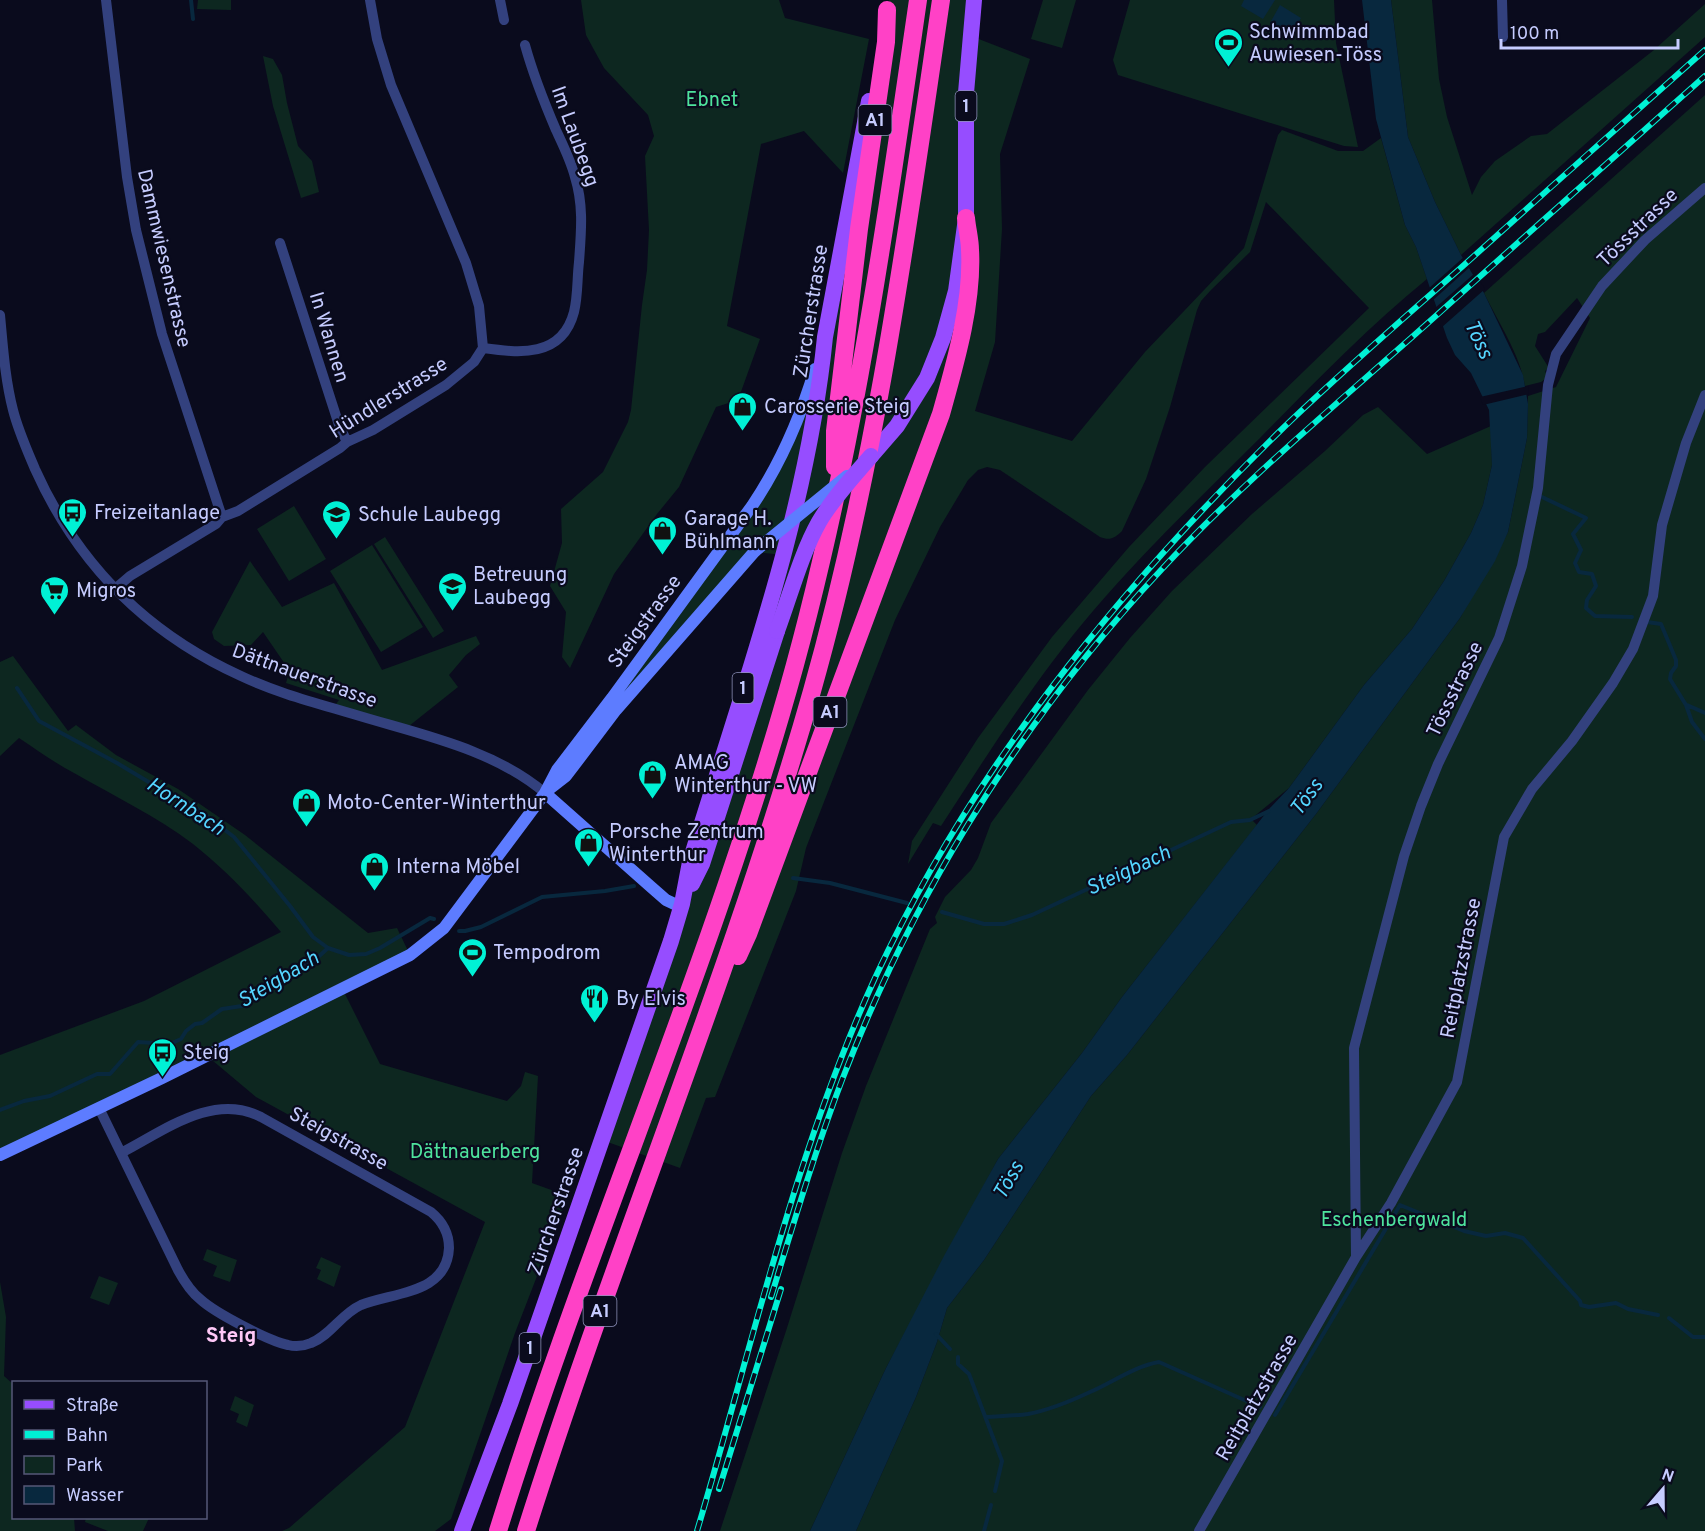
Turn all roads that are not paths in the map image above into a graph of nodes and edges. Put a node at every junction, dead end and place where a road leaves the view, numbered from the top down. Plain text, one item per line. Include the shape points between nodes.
1 (106, 0) edge
2 (370, 0) edge
3 (500, 0) edge
4 (918, 0) edge
5 (941, 0) edge
6 (974, 0) edge
7 (1502, 0) edge
8 (888, 5) edge
9 (504, 20) dead end
10 (1503, 37) dead end
11 (525, 45) dead end
12 (1705, 188) edge
13 (966, 218) junction
14 (280, 243) dead end
15 (0, 315) edge
16 (825, 337) junction
17 (483, 348) junction
18 (1705, 395) edge
19 (347, 442) junction
20 (871, 456) junction
21 (836, 501) junction
22 (222, 517) junction
23 (116, 588) junction
24 (545, 793) junction
25 (682, 905) junction
26 (701, 1033) junction
27 (99, 1108) junction
28 (121, 1153) junction
29 (0, 1155) edge
30 (1356, 1257) junction
31 (462, 1531) edge
32 (498, 1531) edge
33 (526, 1531) edge
34 (1200, 1531) edge

1 - 22 street, Dammwiesenstrasse via 138,239 165,345
2 - 17 street via 391,85 466,263 479,306
3 - 9 street
4 - 21 highway, A1 via 869,327
5 - 26 highway, A1 via 893,321 851,537 791,760
6 - 13 main road, Zürcherstrasse / 1 via 966,93
7 - 10 street
8 - 16 main road, Zürcherstrasse / 1
8 - 21 highway, A1 via 835,431
11 - 17 street, Im Laubegg via 579,191 582,224 576,301 568,325 545,347 522,353
12 - 30 street, Tössstrasse via 1679,208 1602,286 1556,354 1548,385 1538,488 1522,566 1499,638 1421,806 1404,856 1354,1048
13 - 20 main road, Zürcherstrasse / 1 via 956,291 939,348 922,388
13 - 26 highway, A1 via 970,251 968,293 941,414 748,934
14 - 19 street, In Wannen
15 - 23 street, Dättnauerstrasse via 13,409 24,444 73,537
16 - 24 main road, Steigstrasse via 798,420 768,483 557,770
16 - 25 main road, Zürcherstrasse / 1 via 812,422 783,555 690,862
17 - 19 street, Hündlerstrasse via 474,362 446,385
18 - 30 street, Reitplatzstrasse via 1662,525 1653,596 1633,649 1572,741 1532,789 1504,837 1457,1082
19 - 22 street, Hündlerstrasse
20 - 24 main road, Steigstrasse, bridge via 755,551 621,704 566,776
20 - 25 main road, Zürcherstrasse / 1, bridge via 832,503 810,541 702,864
21 - 32 highway, A1 via 790,683 735,863
22 - 23 street, Hündlerstrasse
23 - 24 street, Dättnauerstrasse via 168,635 229,670 278,691 476,752 514,771
24 - 25 main road, Dättnauerstrasse via 666,900
24 - 27 main road, Steigstrasse via 456,913 428,943
25 - 31 main road, Zürcherstrasse / 1 via 532,1343
26 - 33 highway, A1 via 586,1351
27 - 28 street, Steigstrasse
27 - 29 main road, Steigstrasse
28 - 28 street, Steigstrasse via 194,1294 215,1311 284,1344 310,1344 356,1308 426,1286 439,1275 446,1260 446,1233 431,1212 251,1112 227,1108 202,1112
30 - 34 street, Reitplatzstrasse

